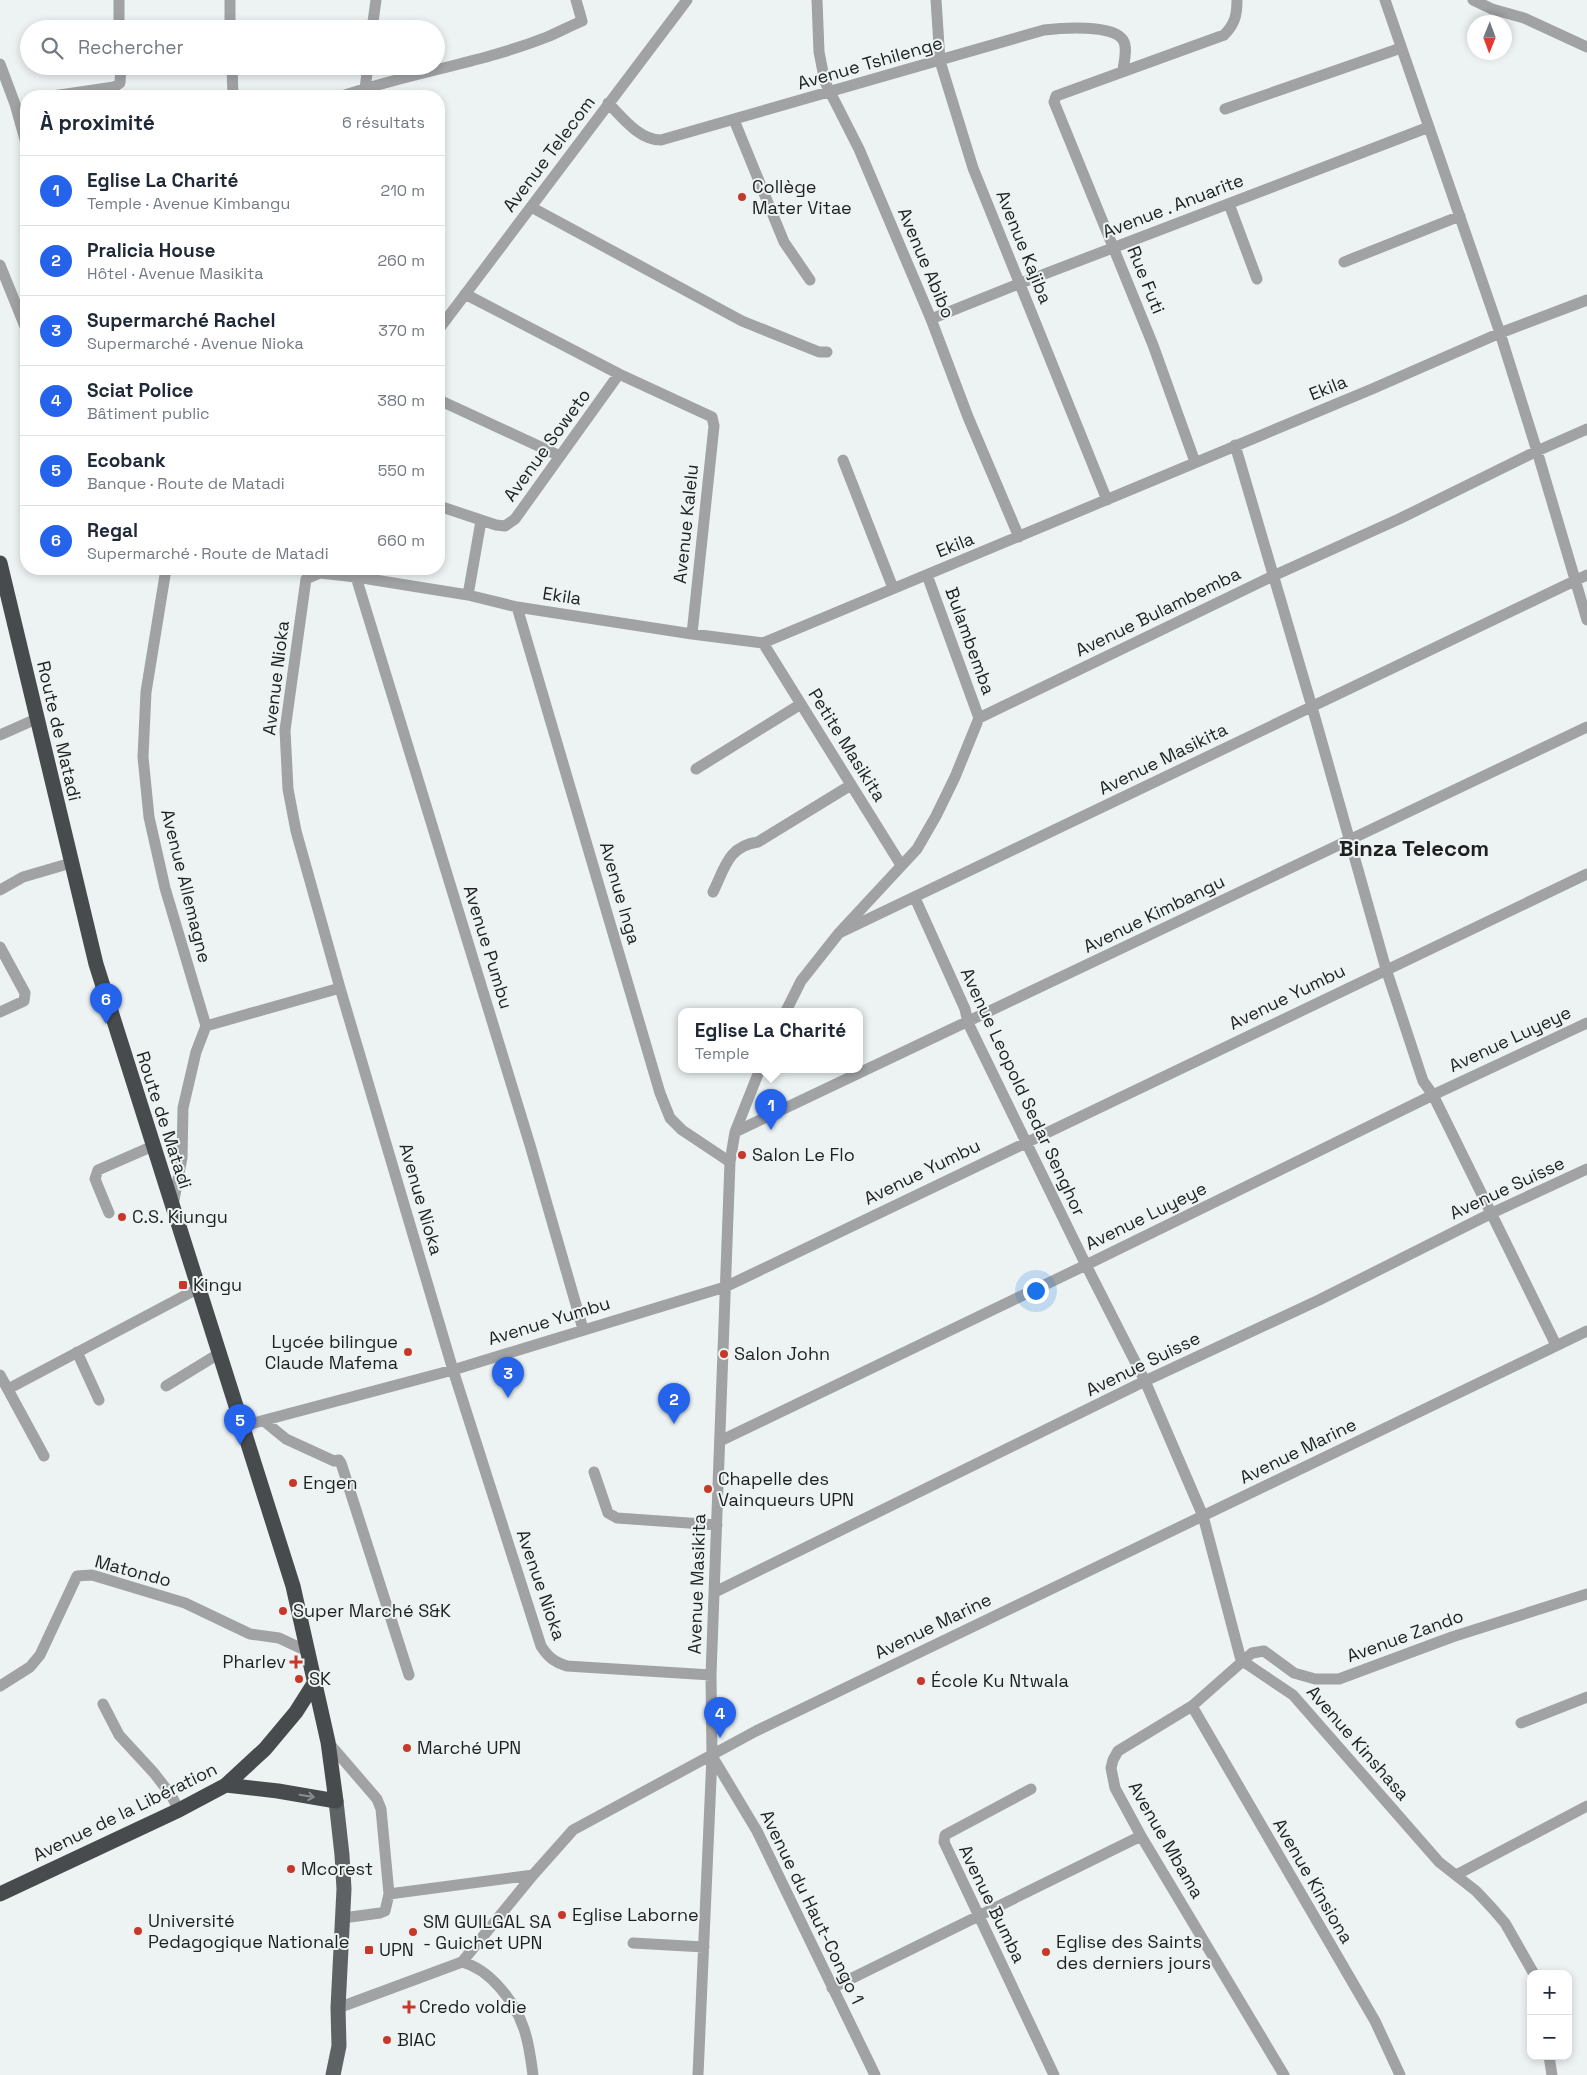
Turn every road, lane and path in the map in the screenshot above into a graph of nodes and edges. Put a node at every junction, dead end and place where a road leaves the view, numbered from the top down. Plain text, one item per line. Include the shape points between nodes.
1 (119, 0) edge
2 (230, 0) edge
3 (376, 0) edge
4 (576, 0) edge
5 (687, 0) edge
6 (817, 0) edge
7 (936, 0) edge
8 (1236, 0) edge
9 (1385, 0) edge
10 (1473, 0) edge
11 (1493, 4) edge
12 (119, 20) edge
13 (230, 20) edge
14 (373, 20) edge
15 (1400, 48) junction
16 (1587, 48) edge
17 (940, 61) junction
18 (0, 64) edge
19 (445, 67) edge
20 (1123, 70) junction
21 (120, 75) edge
22 (232, 75) edge
23 (367, 75) edge
24 (415, 75) edge
25 (365, 88) junction
26 (94, 90) edge
27 (233, 90) edge
28 (359, 90) edge
29 (831, 92) junction
30 (20, 101) edge
31 (608, 103) junction
32 (1225, 109) dead end
33 (734, 120) junction
34 (1428, 127) junction
35 (1229, 204) junction
36 (531, 207) junction
37 (1460, 216) junction
38 (1114, 248) junction
39 (1344, 262) dead end
40 (0, 265) edge
41 (1257, 279) dead end
42 (810, 280) dead end
43 (1020, 283) junction
44 (465, 294) junction
45 (1587, 300) edge
46 (20, 314) edge
47 (931, 320) junction
48 (445, 321) edge
49 (1500, 334) junction
50 (827, 352) dead end
51 (619, 374) junction
52 (445, 403) edge
53 (1587, 429) edge
54 (1235, 445) junction
55 (1538, 451) junction
56 (560, 456) junction
57 (843, 460) dead end
58 (1195, 462) junction
59 (1107, 500) junction
60 (445, 508) edge
61 (481, 521) junction
62 (1020, 537) junction
63 (0, 563) edge
64 (165, 575) edge
65 (315, 575) edge
66 (338, 575) edge
67 (927, 575) junction
68 (1587, 575) edge
69 (1273, 576) junction
70 (356, 577) junction
71 (306, 579) joint
72 (1575, 581) junction
73 (893, 588) junction
74 (468, 595) junction
75 (516, 607) junction
76 (1587, 620) edge
77 (692, 634) junction
78 (763, 643) junction
79 (801, 704) junction
80 (1312, 707) junction
81 (979, 718) junction
82 (36, 719) junction
83 (1587, 727) edge
84 (0, 735) edge
85 (696, 769) dead end
86 (851, 784) junction
87 (1350, 840) junction
88 (71, 862) junction
89 (901, 865) junction
90 (1587, 874) edge
91 (0, 890) edge
92 (713, 892) dead end
93 (915, 898) junction
94 (839, 933) junction
95 (0, 947) edge
96 (1386, 969) junction
97 (340, 988) junction
98 (788, 1008) edge
99 (0, 1012) edge
100 (968, 1023) junction
101 (1587, 1023) edge
102 (206, 1026) junction
103 (863, 1072) edge
104 (758, 1073) edge
105 (862, 1073) edge
106 (1432, 1095) junction
107 (736, 1132) junction
108 (1026, 1141) junction
109 (153, 1146) junction
110 (730, 1162) junction
111 (1587, 1169) edge
112 (173, 1206) junction
113 (110, 1213) dead end
114 (1492, 1213) junction
115 (1086, 1265) junction
116 (725, 1287) junction
117 (199, 1288) junction
118 (583, 1329) junction
119 (1587, 1330) edge
120 (1556, 1344) junction
121 (77, 1352) junction
122 (220, 1352) junction
123 (453, 1370) junction
124 (0, 1375) edge
125 (1146, 1381) junction
126 (166, 1386) dead end
127 (8, 1389) junction
128 (99, 1400) dead end
129 (264, 1421) junction
130 (243, 1426) junction
131 (720, 1441) junction
132 (44, 1456) dead end
133 (594, 1472) dead end
134 (1203, 1516) junction
135 (717, 1525) junction
136 (715, 1592) junction
137 (1587, 1594) edge
138 (309, 1652) junction
139 (1241, 1660) junction
140 (409, 1675) dead end
141 (711, 1675) junction
142 (315, 1682) junction
143 (0, 1686) edge
144 (1587, 1697) edge
145 (103, 1704) dead end
146 (1192, 1706) junction
147 (1521, 1723) dead end
148 (328, 1742) junction
149 (712, 1756) junction
150 (226, 1785) junction
151 (1031, 1789) dead end
152 (336, 1801) junction
153 (1587, 1806) edge
154 (180, 1810) junction
155 (1141, 1836) junction
156 (534, 1875) junction
157 (1456, 1875) junction
158 (0, 1894) edge
159 (389, 1894) junction
160 (980, 1916) junction
161 (343, 1918) junction
162 (634, 1943) dead end
163 (704, 1947) junction
164 (462, 1962) junction
165 (1532, 1970) edge
166 (832, 1988) junction
167 (338, 2008) junction
168 (1550, 2060) edge
169 (333, 2075) edge
170 (533, 2075) edge
171 (698, 2075) edge
172 (874, 2075) edge
173 (1054, 2075) edge
174 (1284, 2075) edge
175 (1400, 2075) edge
176 (1552, 2075) edge

1 - 12 street
2 - 13 street
3 - 14 street
4 - 19 street via 582,21 547,37
5 - 31 street, Avenue Telecom
6 - 29 street, Avenue Abibo via 819,52 825,82
7 - 17 street, Avenue Kajiba
8 - 20 street via 1235,21 1224,35
9 - 15 street
10 - 11 street
11 - 16 street
15 - 32 street
15 - 34 street
17 - 20 street, Avenue Tshilenge via 1044,30 1072,27 1116,33 1123,40 1125,50
17 - 29 street, Avenue Tshilenge
17 - 43 street, Avenue Kajiba via 973,168
18 - 30 street
20 - 38 street, Rue Futi via 1056,96 1054,102
21 - 26 street via 120,83 114,87
22 - 27 street
23 - 25 street
24 - 25 street
25 - 28 street
29 - 33 street, Avenue Tshilenge
29 - 47 street, Avenue Abibo via 859,149
31 - 33 street, Avenue Tshilenge via 643,136 652,140
31 - 36 street, Avenue Telecom
33 - 42 street via 784,242
34 - 35 street, Avenue . Anuarite
34 - 37 street
35 - 38 street, Avenue . Anuarite
35 - 41 street
36 - 44 street, Avenue Telecom
36 - 50 street via 742,321 819,352
37 - 39 street
37 - 49 street
38 - 43 street, Avenue . Anuarite
38 - 58 street, Rue Futi
40 - 46 street
43 - 47 street, Avenue . Anuarite
43 - 59 street, Avenue Kajiba
44 - 48 street, Avenue Telecom
44 - 51 street
45 - 49 street, Ekila
47 - 62 street, Avenue Abibo via 968,417
49 - 54 street, Ekila
49 - 55 street
51 - 56 street, Avenue Soweto
51 - 77 street, Avenue Kalelu via 712,417 714,426
52 - 56 street
53 - 55 street, Avenue Bulambemba
54 - 58 street, Ekila
54 - 69 street
55 - 69 street, Avenue Bulambemba
55 - 72 street
56 - 61 street, Avenue Soweto via 516,519 505,526
57 - 73 street
58 - 59 street, Ekila
59 - 62 street, Ekila
60 - 61 street, Avenue Soweto
61 - 74 street
62 - 67 street, Ekila
63 - 82 highway, Route de Matadi
64 - 102 street, Avenue Allemagne via 146,692 143,757 149,817 165,888
65 - 71 street, Ekila
66 - 70 street, Ekila
67 - 73 street, Ekila
67 - 81 street, Bulambemba
68 - 72 street, Avenue Masikita
69 - 80 street
69 - 81 street, Avenue Bulambemba
70 - 74 street, Ekila
70 - 118 street, Avenue Pumbu
71 - 97 street, Avenue Nioka via 285,730 285,764 296,831
72 - 76 street
72 - 80 street, Avenue Masikita
73 - 78 street, Ekila
74 - 75 street, Ekila
75 - 77 street, Ekila
75 - 110 street, Avenue Inga via 660,1093 670,1118 676,1124
77 - 78 street, Ekila
78 - 79 street, Petite Masikita
79 - 85 street
79 - 86 street, Petite Masikita
80 - 87 street
80 - 93 street, Avenue Masikita
81 - 89 street via 936,816 917,849
82 - 84 street
82 - 88 highway, Route de Matadi
83 - 87 street, Avenue Kimbangu
86 - 89 street, Petite Masikita
86 - 92 street via 758,842 734,850
87 - 96 street
87 - 100 street, Avenue Kimbangu
88 - 91 street via 23,877
88 - 109 highway, Route de Matadi via 96,964
89 - 94 street
90 - 96 street, Avenue Yumbu
93 - 94 street, Avenue Masikita
93 - 100 street, Avenue Leopold Sedar Senghor via 965,1009
94 - 98 street, Avenue Masikita via 801,981
95 - 99 street via 25,993 24,1001
96 - 106 street via 1423,1081
96 - 108 street, Avenue Yumbu
97 - 102 street
97 - 123 street, Avenue Nioka
100 - 103 street, Avenue Kimbangu
100 - 108 street, Avenue Leopold Sedar Senghor
101 - 106 street, Avenue Luyeye
102 - 112 street via 196,1052 183,1108 182,1158
104 - 107 street, Avenue Masikita
105 - 107 street, Avenue Kimbangu
106 - 114 street
106 - 115 street, Avenue Luyeye
107 - 110 street, Avenue Masikita
108 - 115 street, Avenue Leopold Sedar Senghor
108 - 116 street, Avenue Yumbu
109 - 112 highway, Route de Matadi
109 - 113 street via 96,1173 95,1179
110 - 116 street, Avenue Masikita
111 - 114 street, Avenue Suisse
112 - 117 highway, Route de Matadi
114 - 120 street
114 - 125 street, Avenue Suisse via 1319,1300
115 - 125 street, Avenue Leopold Sedar Senghor
115 - 131 street, Avenue Luyeye
116 - 118 street, Avenue Yumbu
116 - 131 street, Avenue Masikita
117 - 121 street
117 - 122 highway, Route de Matadi
118 - 123 street, Avenue Yumbu
119 - 120 street, Avenue Marine
120 - 134 street, Avenue Marine
121 - 127 street
121 - 128 street
122 - 126 street
122 - 130 highway, Route de Matadi
123 - 129 street, Avenue Yumbu
123 - 141 street, Avenue Nioka via 541,1646 547,1656 567,1666
124 - 127 street
125 - 134 street, Avenue Leopold Sedar Senghor
125 - 136 street, Avenue Suisse
127 - 132 street
129 - 130 street, Avenue Yumbu
129 - 140 street via 286,1439 341,1463
130 - 138 highway, Route de Matadi via 293,1586
131 - 135 street, Avenue Masikita
133 - 135 street via 608,1513 617,1518
134 - 139 street
134 - 149 street, Avenue Marine via 756,1731
135 - 136 street, Avenue Masikita
136 - 141 street, Avenue Masikita
137 - 139 street, Avenue Zando via 1452,1637 1339,1679 1314,1679 1294,1673 1264,1651 1252,1653
138 - 142 highway, Route de Matadi
138 - 143 street, Matondo via 279,1638 250,1634 185,1603 92,1575 76,1576 40,1655 30,1667
139 - 146 street, Avenue Mbama
139 - 157 street, Avenue Kinshasa via 1293,1695 1439,1862
141 - 149 street, Avenue Masikita
142 - 148 highway, Route de Matadi
142 - 150 highway, Avenue de la Libération via 296,1712 265,1749
144 - 147 street
145 - 154 street via 120,1735 154,1773
146 - 155 street, Avenue Mbama via 1118,1751 1113,1760 1115,1788
146 - 175 street, Avenue Kinsiona via 1374,2022
148 - 152 highway, Route de Matadi
148 - 159 street via 377,1799 381,1809
149 - 156 street, Avenue Marine via 573,1830
149 - 163 street, Avenue Masikita
149 - 166 street, Avenue du Haut-Congo 1 via 757,1831
150 -> 152 highway
150 - 154 highway, Avenue de la Libération
151 - 160 street, Avenue Bumba via 944,1838
152 - 161 main road via 342,1855
153 - 157 street
154 - 158 highway, Avenue de la Libération
155 - 160 street
155 - 174 street, Avenue Mbama
156 - 159 street
156 - 164 street, Avenue Marine
157 - 165 street, Avenue Kinshasa via 1476,1891 1505,1923
159 - 161 street via 385,1911
160 - 166 street
160 - 173 street, Avenue Bumba
161 - 167 main road
162 - 163 street
163 - 171 street, Avenue Masikita
164 - 167 street
164 - 170 street via 471,1964 490,1979 512,2005 524,2028
166 - 172 street, Avenue du Haut-Congo 1
167 - 169 main road via 339,2046
168 - 176 street

